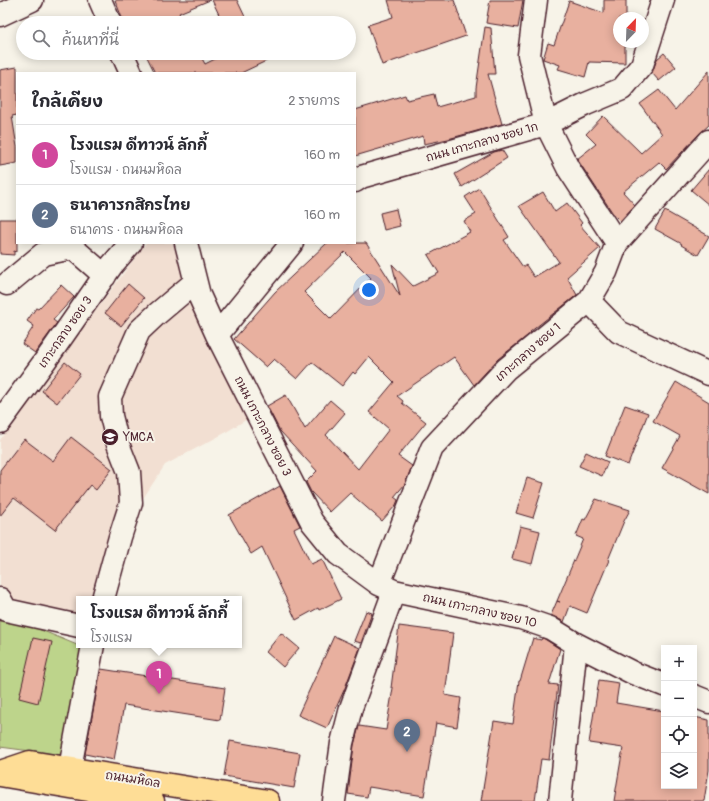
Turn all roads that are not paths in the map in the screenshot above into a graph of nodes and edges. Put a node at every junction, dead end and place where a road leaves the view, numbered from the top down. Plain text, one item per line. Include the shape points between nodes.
1 (32, 0) edge
2 (100, 0) edge
3 (536, 0) edge
4 (663, 0) edge
5 (0, 15) edge
6 (107, 16) edge
7 (125, 60) edge
8 (131, 72) edge
9 (546, 124) junction
10 (709, 141) edge
11 (356, 180) edge
12 (617, 242) junction
13 (130, 244) edge
14 (186, 244) edge
15 (291, 244) edge
16 (105, 276) junction
17 (195, 282) junction
18 (7, 284) dead end
19 (589, 302) junction
20 (217, 335) junction
21 (709, 374) edge
22 (0, 422) edge
23 (387, 587) junction
24 (104, 596) edge
25 (0, 599) edge
26 (76, 625) edge
27 (576, 644) junction
28 (92, 648) edge
29 (661, 684) edge
30 (697, 697) edge
31 (709, 702) edge
32 (70, 768) junction
33 (0, 774) edge
34 (153, 801) edge
35 (268, 801) edge
36 (334, 801) edge
37 (560, 801) edge

1 - 5 street
2 - 6 street
3 - 9 street via 529,55
4 - 9 street via 642,65 622,89
7 - 8 street
9 - 11 street, ถนน เกาะกลาง ซอย 1ก
9 - 12 street, ถนน เกาะกลาง ซอย 1ก via 568,168
10 - 12 street, เกาะกลาง ซอย 1
12 - 19 street, เกาะกลาง ซอย 1 via 606,272
13 - 16 street, เกาะกลาง ซอย 3
14 - 17 street, ถนน เกาะกลาง ซอย 3
15 - 20 street
16 - 18 street via 73,248 43,254
16 - 22 street, เกาะกลาง ซอย 3
17 - 20 street, ถนน เกาะกลาง ซอย 3
17 - 24 street via 139,332 110,397 111,416 118,444 129,472 131,503
19 - 21 street via 620,332
19 - 23 street, เกาะกลาง ซอย 1 via 506,369 432,448
20 - 23 street, ถนน เกาะกลาง ซอย 3 via 312,522 338,554
23 - 27 street, ถนน เกาะกลาง ซอย 10 via 521,618 550,628
23 - 36 street, เกาะกลาง ซอย 1 via 342,743
25 - 26 street via 6,610
27 - 29 street, ถนน เกาะกลาง ซอย 10 via 633,673
27 - 37 street
28 - 32 street
30 - 31 street
32 - 33 main road, ถนนมหิดล via 30,762
32 - 35 main road, ถนนมหิดล
33 - 34 main road, ถนนมหิดล

